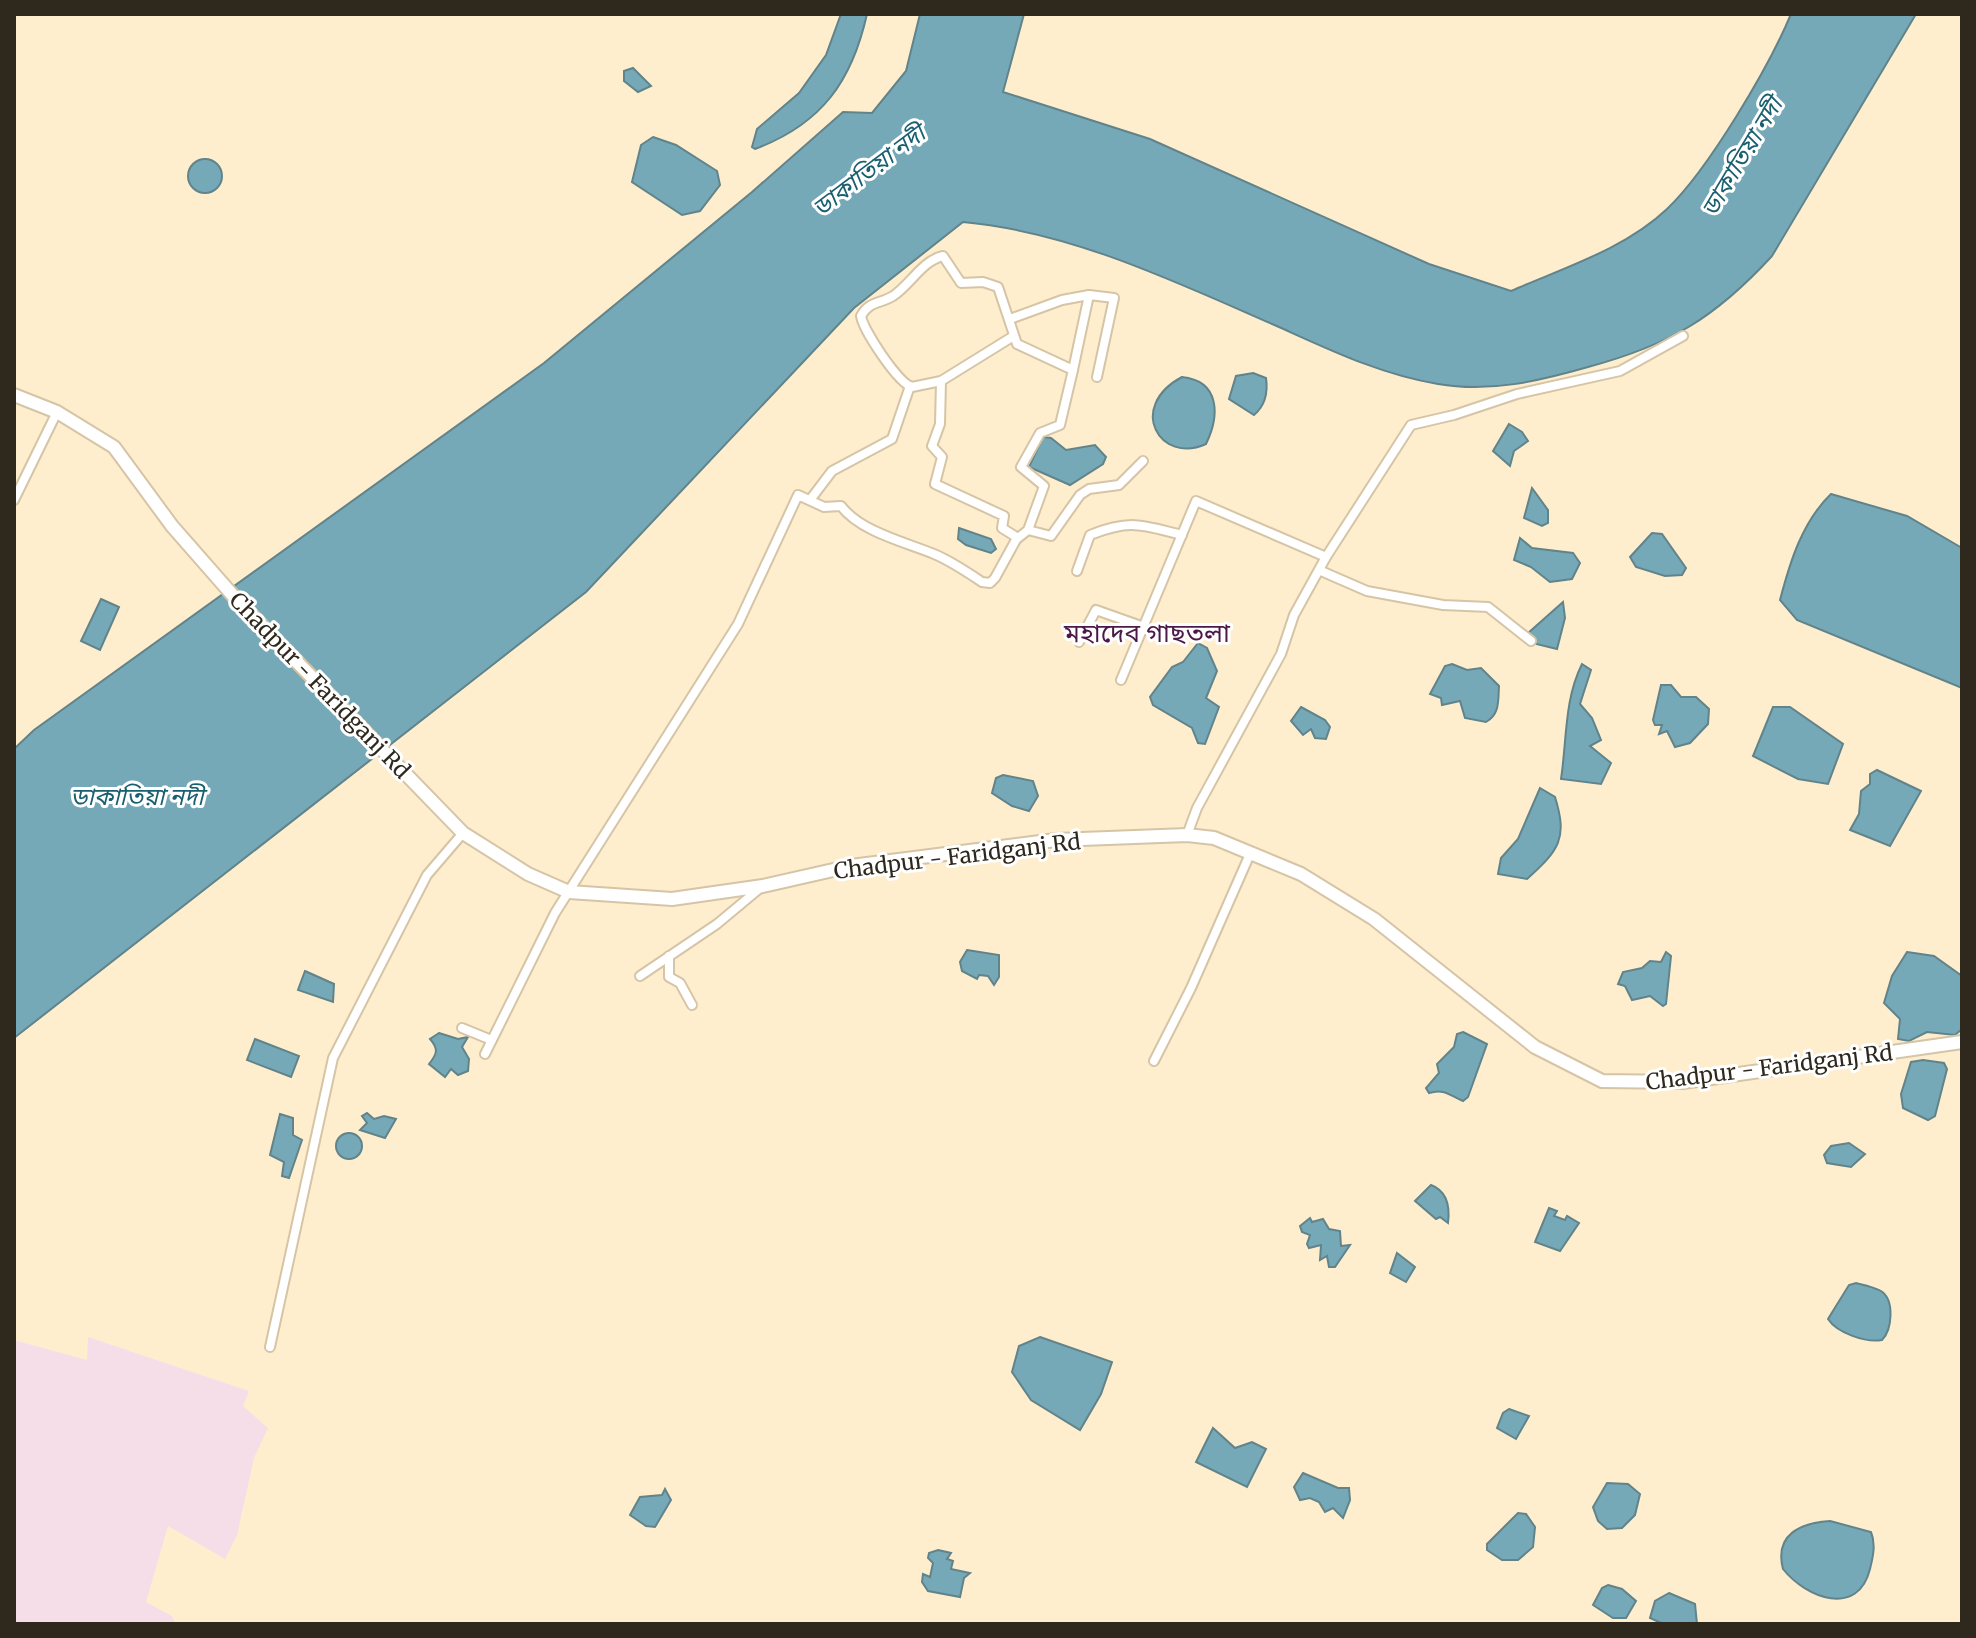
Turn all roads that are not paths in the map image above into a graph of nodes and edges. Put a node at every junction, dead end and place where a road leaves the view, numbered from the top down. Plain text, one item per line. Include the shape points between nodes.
1 (1089, 295) junction
2 (1010, 319) junction
3 (1683, 336) dead end
4 (1012, 337) junction
5 (1073, 370) junction
6 (1097, 377) dead end
7 (941, 381) junction
8 (910, 386) junction
9 (14, 395) edge
10 (57, 412) junction
11 (1143, 461) dead end
12 (14, 500) edge
13 (810, 500) junction
14 (1028, 530) junction
15 (1182, 535) junction
16 (1017, 538) junction
17 (1326, 557) junction
18 (1077, 571) dead end
19 (1321, 571) junction
20 (1141, 626) junction
21 (1531, 641) dead end
22 (1079, 642) dead end
23 (1121, 680) dead end
24 (463, 833) junction
25 (1187, 835) junction
26 (1250, 854) junction
27 (763, 886) junction
28 (569, 892) junction
29 (669, 956) junction
30 (640, 976) dead end
31 (692, 1005) dead end
32 (462, 1028) dead end
33 (489, 1039) junction
34 (1962, 1042) edge
35 (485, 1054) dead end
36 (1154, 1061) dead end
37 (270, 1347) dead end

1 - 2 street
1 - 5 street
1 - 6 street via 1114,298
2 - 4 street
2 - 8 street via 998,287 961,283 948,260 938,257 861,316 897,378
3 - 17 street via 1620,371 1411,425
4 - 5 street via 1025,349
4 - 7 street
5 - 14 street via 1060,425 1040,433 1021,467 1044,486
7 - 8 street
7 - 16 street via 940,424 932,446 942,457 935,484 1004,516 1002,528
8 - 13 street via 892,439 832,471
9 - 10 main road
10 - 12 street
10 - 24 main road, Chadpur - Faridganj Rd via 114,447 172,526 236,599
11 - 14 street via 1119,485 1080,495 1051,536
13 - 16 street via 824,507 841,506 872,529 942,558 982,582 995,578
13 - 28 street via 801,494 795,499 738,624
14 - 16 street
15 - 17 street via 1196,501
15 - 18 street via 1146,524 1115,525 1090,535
15 - 20 street
17 - 19 street
19 - 21 street via 1367,591 1488,607
19 - 25 street via 1294,615 1281,654
20 - 22 street via 1096,610
20 - 23 street
24 - 28 main road, Chadpur - Faridganj Rd via 528,874
24 - 37 street via 427,875 333,1058
25 - 26 main road, Chadpur - Faridganj Rd via 1214,838
25 - 27 main road, Chadpur - Faridganj Rd via 1056,840 851,866
26 - 34 main road, Chadpur - Faridganj Rd via 1301,874 1374,919 1535,1047 1602,1081 1683,1082
26 - 36 street
27 - 28 main road, Chadpur - Faridganj Rd via 672,899
27 - 29 street
28 - 33 street
29 - 30 street
29 - 31 street via 669,977 680,983
32 - 33 street
33 - 35 street

